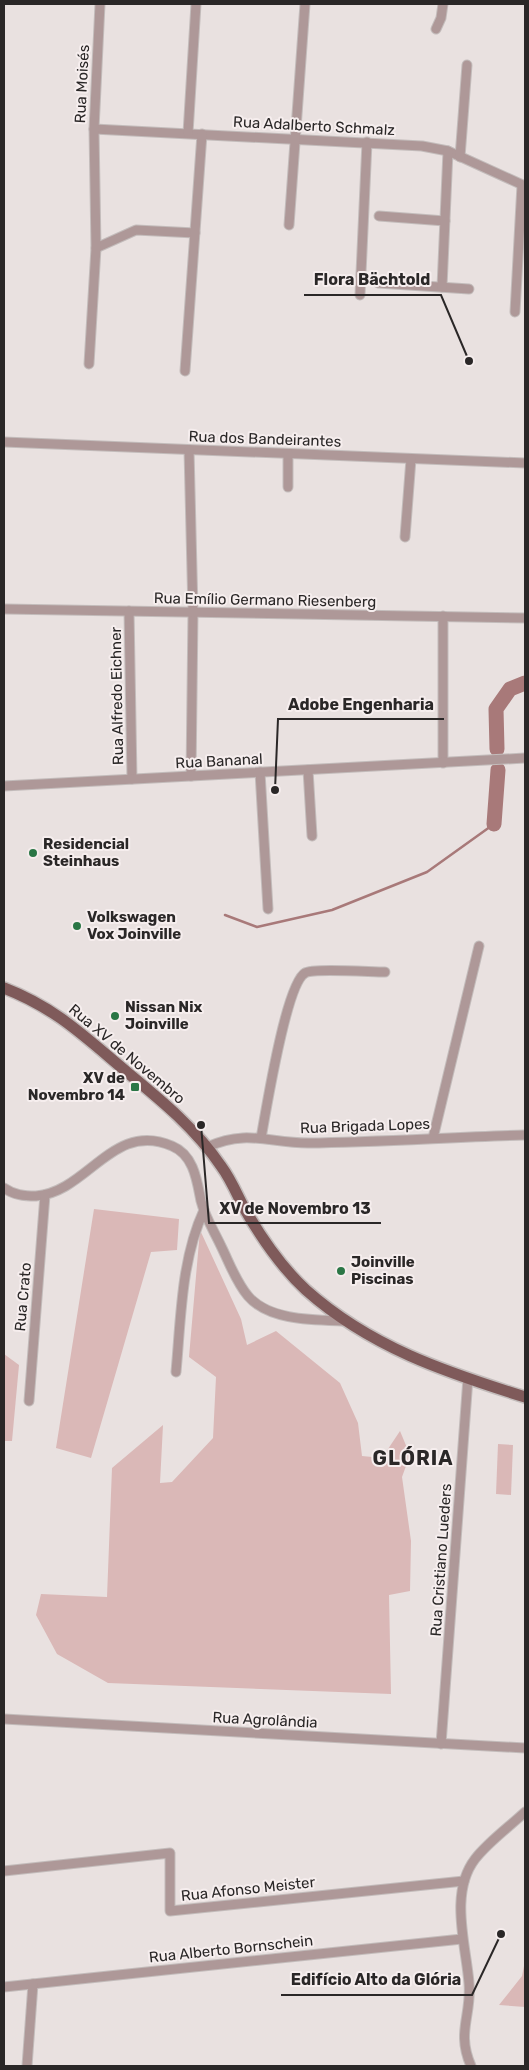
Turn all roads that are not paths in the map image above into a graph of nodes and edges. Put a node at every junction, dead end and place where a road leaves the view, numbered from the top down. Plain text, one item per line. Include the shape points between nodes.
1 (100, 4) edge
2 (196, 4) edge
3 (305, 4) edge
4 (443, 4) edge
5 (436, 29) dead end
6 (467, 65) dead end
7 (94, 129) junction
8 (188, 133) junction
9 (202, 134) junction
10 (296, 139) junction
11 (367, 142) junction
12 (448, 151) junction
13 (460, 157) junction
14 (524, 185) edge
15 (379, 216) dead end
16 (445, 221) junction
17 (289, 224) dead end
18 (195, 233) junction
19 (96, 248) junction
20 (378, 283) dead end
21 (442, 288) junction
22 (468, 289) dead end
23 (360, 296) dead end
24 (515, 312) dead end
25 (89, 364) dead end
26 (185, 370) dead end
27 (4, 442) edge
28 (190, 450) junction
29 (288, 454) junction
30 (411, 459) junction
31 (525, 463) edge
32 (288, 486) dead end
33 (405, 537) dead end
34 (4, 609) edge
35 (129, 611) junction
36 (193, 612) junction
37 (443, 616) junction
38 (525, 618) edge
39 (525, 758) edge
40 (443, 762) junction
41 (308, 770) junction
42 (260, 772) junction
43 (191, 776) junction
44 (132, 779) junction
45 (4, 786) edge
46 (312, 836) dead end
47 (268, 909) dead end
48 (480, 946) dead end
49 (385, 972) dead end
50 (4, 988) edge
51 (525, 1135) edge
52 (260, 1138) junction
53 (433, 1138) junction
54 (207, 1147) junction
55 (4, 1188) edge
56 (45, 1195) junction
57 (204, 1210) junction
58 (345, 1321) junction
59 (176, 1372) dead end
60 (468, 1378) junction
61 (512, 1393) junction
62 (525, 1397) edge
63 (29, 1401) dead end
64 (525, 1403) edge
65 (4, 1719) edge
66 (441, 1744) junction
67 (525, 1748) edge
68 (525, 1812) edge
69 (4, 1871) edge
70 (464, 1882) junction
71 (462, 1938) junction
72 (33, 1984) junction
73 (4, 1987) edge
74 (27, 2066) edge
75 (471, 2066) edge

1 - 7 street, Rua Moisés
2 - 8 street
3 - 10 street
4 - 5 street
6 - 13 street
7 - 8 street, Rua Adalberto Schmalz
7 - 19 street, Rua Moisés
8 - 9 street, Rua Adalberto Schmalz
9 - 10 street, Rua Adalberto Schmalz
9 - 18 street
10 - 11 street, Rua Adalberto Schmalz
10 - 17 street
11 - 12 street, Rua Adalberto Schmalz
11 - 23 street
12 - 13 street, Rua Adalberto Schmalz
12 - 16 street
13 - 14 street, Rua Adalberto Schmalz
14 - 24 street
15 - 16 street
16 - 21 street
18 - 19 street via 136,230
18 - 26 street
19 - 25 street, Rua Moisés
20 - 21 street
21 - 22 street
27 - 28 street, Rua dos Bandeirantes
28 - 29 street, Rua dos Bandeirantes
28 - 36 street
29 - 30 street, Rua dos Bandeirantes
29 - 32 street
30 - 31 street, Rua dos Bandeirantes
30 - 33 street
34 - 35 street, Rua Emílio Germano Riesenberg
35 - 36 street, Rua Emílio Germano Riesenberg
35 - 44 street, Rua Alfredo Eichner
36 - 37 street, Rua Emílio Germano Riesenberg
36 - 43 street
37 - 38 street, Rua Emílio Germano Riesenberg
37 - 40 street
39 - 40 street, Rua Bananal
40 - 41 street, Rua Bananal
41 - 42 street, Rua Bananal
41 - 46 street
42 - 43 street, Rua Bananal
42 - 47 street
43 - 44 street, Rua Bananal
44 - 45 street, Rua Bananal
48 - 53 street
49 - 52 street via 310,971 299,979 289,1003
50 - 54 main road, Rua XV de Novembro via 39,1002 58,1015 173,1112
51 - 53 street, Rua Brigada Lopes
52 - 53 street, Rua Brigada Lopes via 306,1143
52 - 54 street, Rua Brigada Lopes via 239,1137
54 - 58 main road, Rua XV de Novembro via 274,1254 306,1289
55 - 56 street via 21,1195
56 - 57 street via 68,1186 110,1152 128,1144 147,1141 172,1146 189,1161
56 - 63 street, Rua Crato
57 - 58 street via 240,1283 256,1304 282,1314
57 - 59 street via 188,1255
58 - 60 main road, Rua XV de Novembro via 392,1349
60 - 61 main road, Rua XV de Novembro
60 - 66 street, Rua Cristiano Lueders
61 - 62 main road, Rua XV de Novembro
61 - 64 main road, Rua XV de Novembro
65 - 66 street, Rua Agrolândia
66 - 67 street, Rua Agrolândia
68 - 70 street via 475,1859
69 - 70 street, Rua Afonso Meister via 170,1853 170,1911
70 - 71 street
71 - 72 street, Rua Alberto Bornschein
71 - 75 street via 469,1983 463,2035
72 - 73 street, Rua Alberto Bornschein
72 - 74 street

